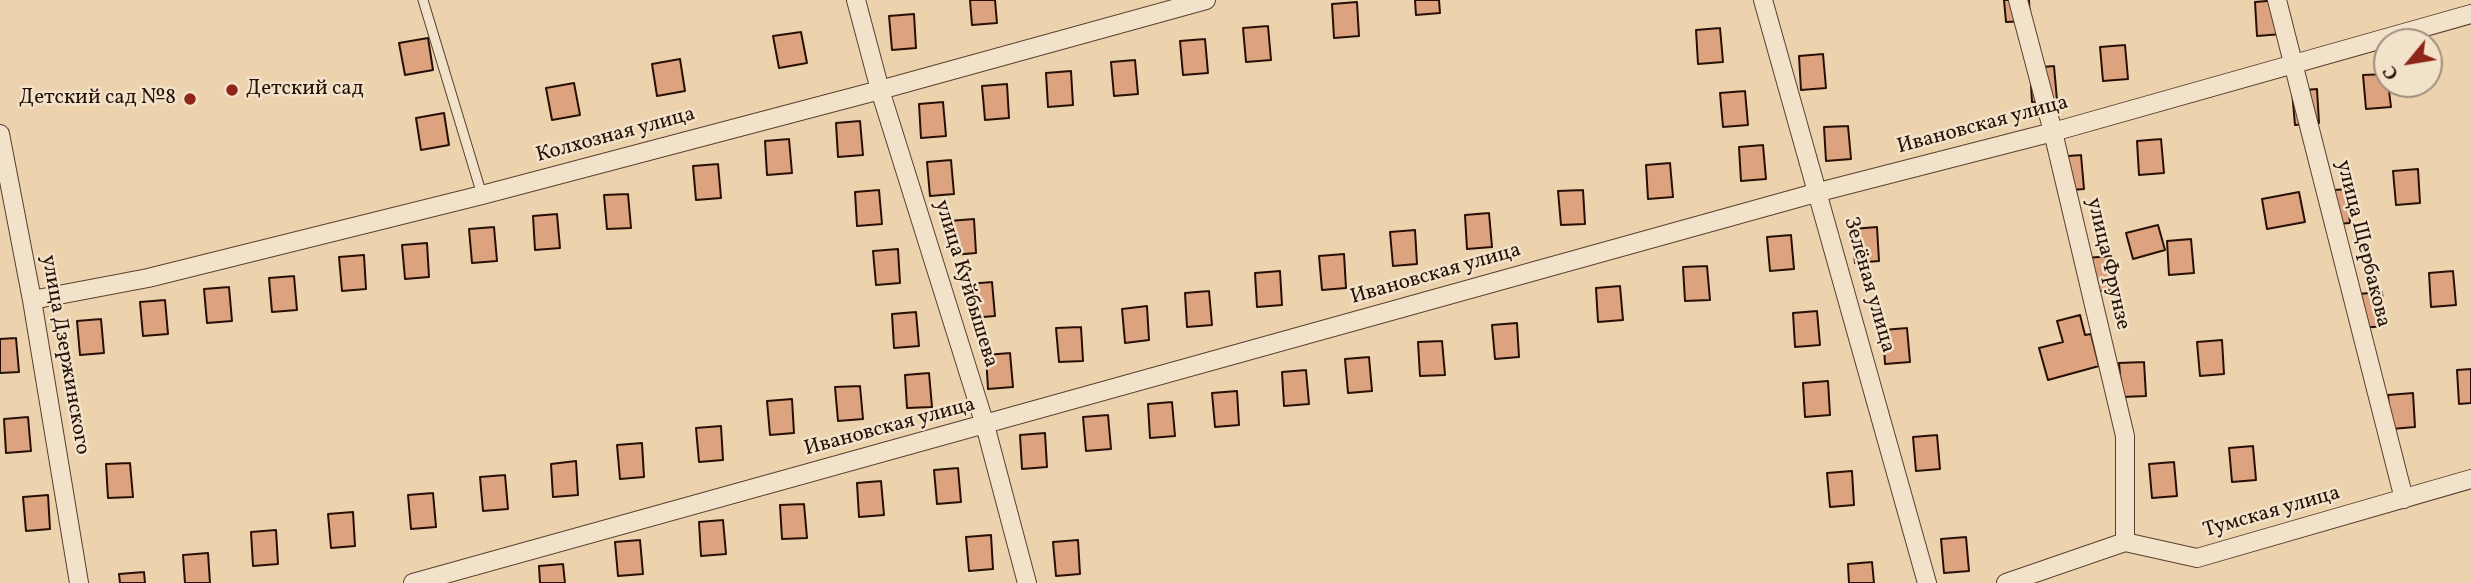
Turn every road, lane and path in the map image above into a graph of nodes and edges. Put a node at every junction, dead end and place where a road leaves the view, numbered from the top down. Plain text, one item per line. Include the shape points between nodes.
1 (423, 0) edge
2 (856, 0) edge
3 (1206, 0) edge
4 (1763, 0) edge
5 (2018, 0) edge
6 (2277, 0) edge
7 (2471, 14) edge
8 (2294, 65) junction
9 (880, 90) junction
10 (2053, 132) junction
11 (0, 134) edge
12 (1819, 192) junction
13 (482, 195) junction
14 (33, 300) junction
15 (985, 425) junction
16 (2471, 479) edge
17 (2404, 499) junction
18 (2125, 542) junction
19 (79, 583) edge
20 (413, 583) edge
21 (1027, 583) edge
22 (1927, 583) edge
23 (2006, 583) edge

1 - 13 lane
2 - 9 street, улица Куйбышева
3 - 9 street, Колхозная улица
4 - 12 street, Зелёная улица
5 - 10 street, улица Фрунзе
6 - 8 street, улица Щербакова
7 - 8 street, Ивановская улица
8 - 10 street, Ивановская улица
8 - 17 street, улица Щербакова
9 - 13 street, Колхозная улица
9 - 15 street, улица Куйбышева
10 - 12 street, Ивановская улица
10 - 18 street, улица Фрунзе via 2125,436
11 - 14 street, улица Дзержинского
12 - 15 street, Ивановская улица
12 - 22 street, Зелёная улица
13 - 14 street, Колхозная улица via 148,278
14 - 19 street, улица Дзержинского
15 - 20 street, Ивановская улица
15 - 21 street, улица Куйбышева
16 - 17 street, Тумская улица
17 - 18 street, Тумская улица via 2197,558
18 - 23 street

